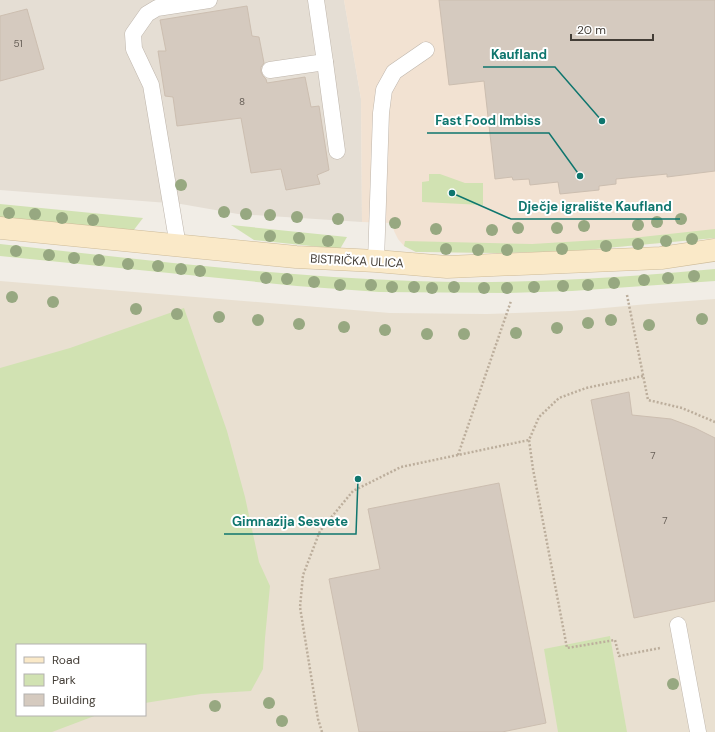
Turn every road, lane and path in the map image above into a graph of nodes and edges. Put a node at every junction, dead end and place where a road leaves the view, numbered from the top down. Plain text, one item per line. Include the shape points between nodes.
1 (209, 0) edge
2 (316, 0) edge
3 (426, 50) dead end
4 (325, 62) junction
5 (270, 70) dead end
6 (337, 151) dead end
7 (0, 228) edge
8 (178, 246) junction
9 (715, 250) edge
10 (376, 261) junction
11 (627, 295) dead end
12 (511, 301) dead end
13 (643, 376) junction
14 (715, 422) edge
15 (529, 440) junction
16 (458, 455) junction
17 (678, 624) dead end
18 (682, 644) junction
19 (322, 732) edge
20 (698, 732) edge

1 - 8 lane via 157,8 147,14 133,34 134,49 151,85
2 - 4 lane
3 - 10 lane via 394,72 384,90
4 - 5 lane
4 - 6 lane
7 - 8 main road, BISTRIČKA ULICA
8 - 10 main road, BISTRIČKA ULICA via 296,257
9 - 10 main road, BISTRIČKA ULICA via 661,258 447,267
11 - 13 path
12 - 16 path
13 - 14 path via 648,400 682,408
13 - 15 path via 586,388 559,398 539,417
15 - 16 path
15 - 18 path via 567,648 615,640 619,656
16 - 19 path via 401,467 353,491 320,531 303,575 300,607
17 - 18 lane
18 - 20 lane

